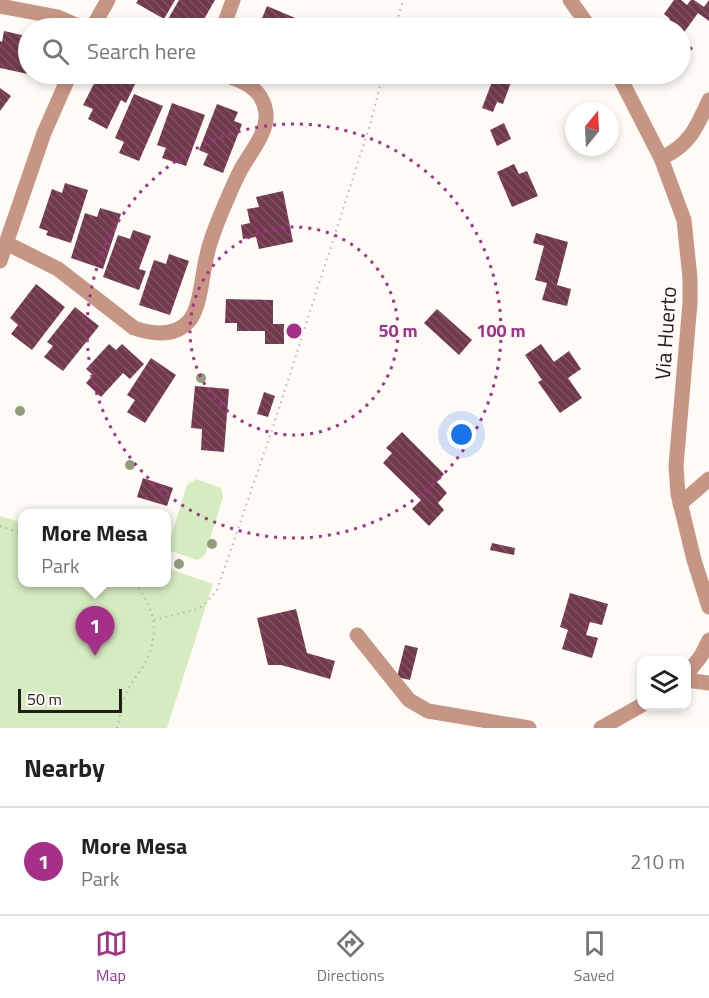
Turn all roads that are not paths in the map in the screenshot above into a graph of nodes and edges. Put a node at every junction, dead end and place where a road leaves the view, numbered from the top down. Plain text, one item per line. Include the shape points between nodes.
1 (108, 0) edge
2 (232, 0) edge
3 (570, 0) edge
4 (0, 6) edge
5 (60, 18) edge
6 (98, 18) edge
7 (227, 18) edge
8 (583, 18) edge
9 (66, 84) edge
10 (247, 84) edge
11 (623, 84) edge
12 (709, 100) edge
13 (661, 158) junction
14 (6, 243) junction
15 (0, 261) edge
16 (709, 479) edge
17 (680, 504) junction
18 (709, 607) edge
19 (357, 635) dead end
20 (709, 640) edge
21 (691, 670) edge
22 (691, 681) edge
23 (709, 683) edge
24 (637, 708) edge
25 (529, 728) edge
26 (601, 728) edge

1 - 6 street
2 - 7 street
3 - 8 street
4 - 5 street
9 - 14 street via 44,133
10 - 14 street via 262,98 266,117 262,132 217,224 195,310 178,329 149,333 134,328 58,269
11 - 13 street, Via Huerto
12 - 13 street via 685,143
13 - 17 street, Via Huerto via 684,220 690,278 676,466
14 - 15 street
16 - 17 street
17 - 18 street, Via Huerto
19 - 25 street via 409,700 428,711
20 - 21 street
22 - 23 street
24 - 26 street

